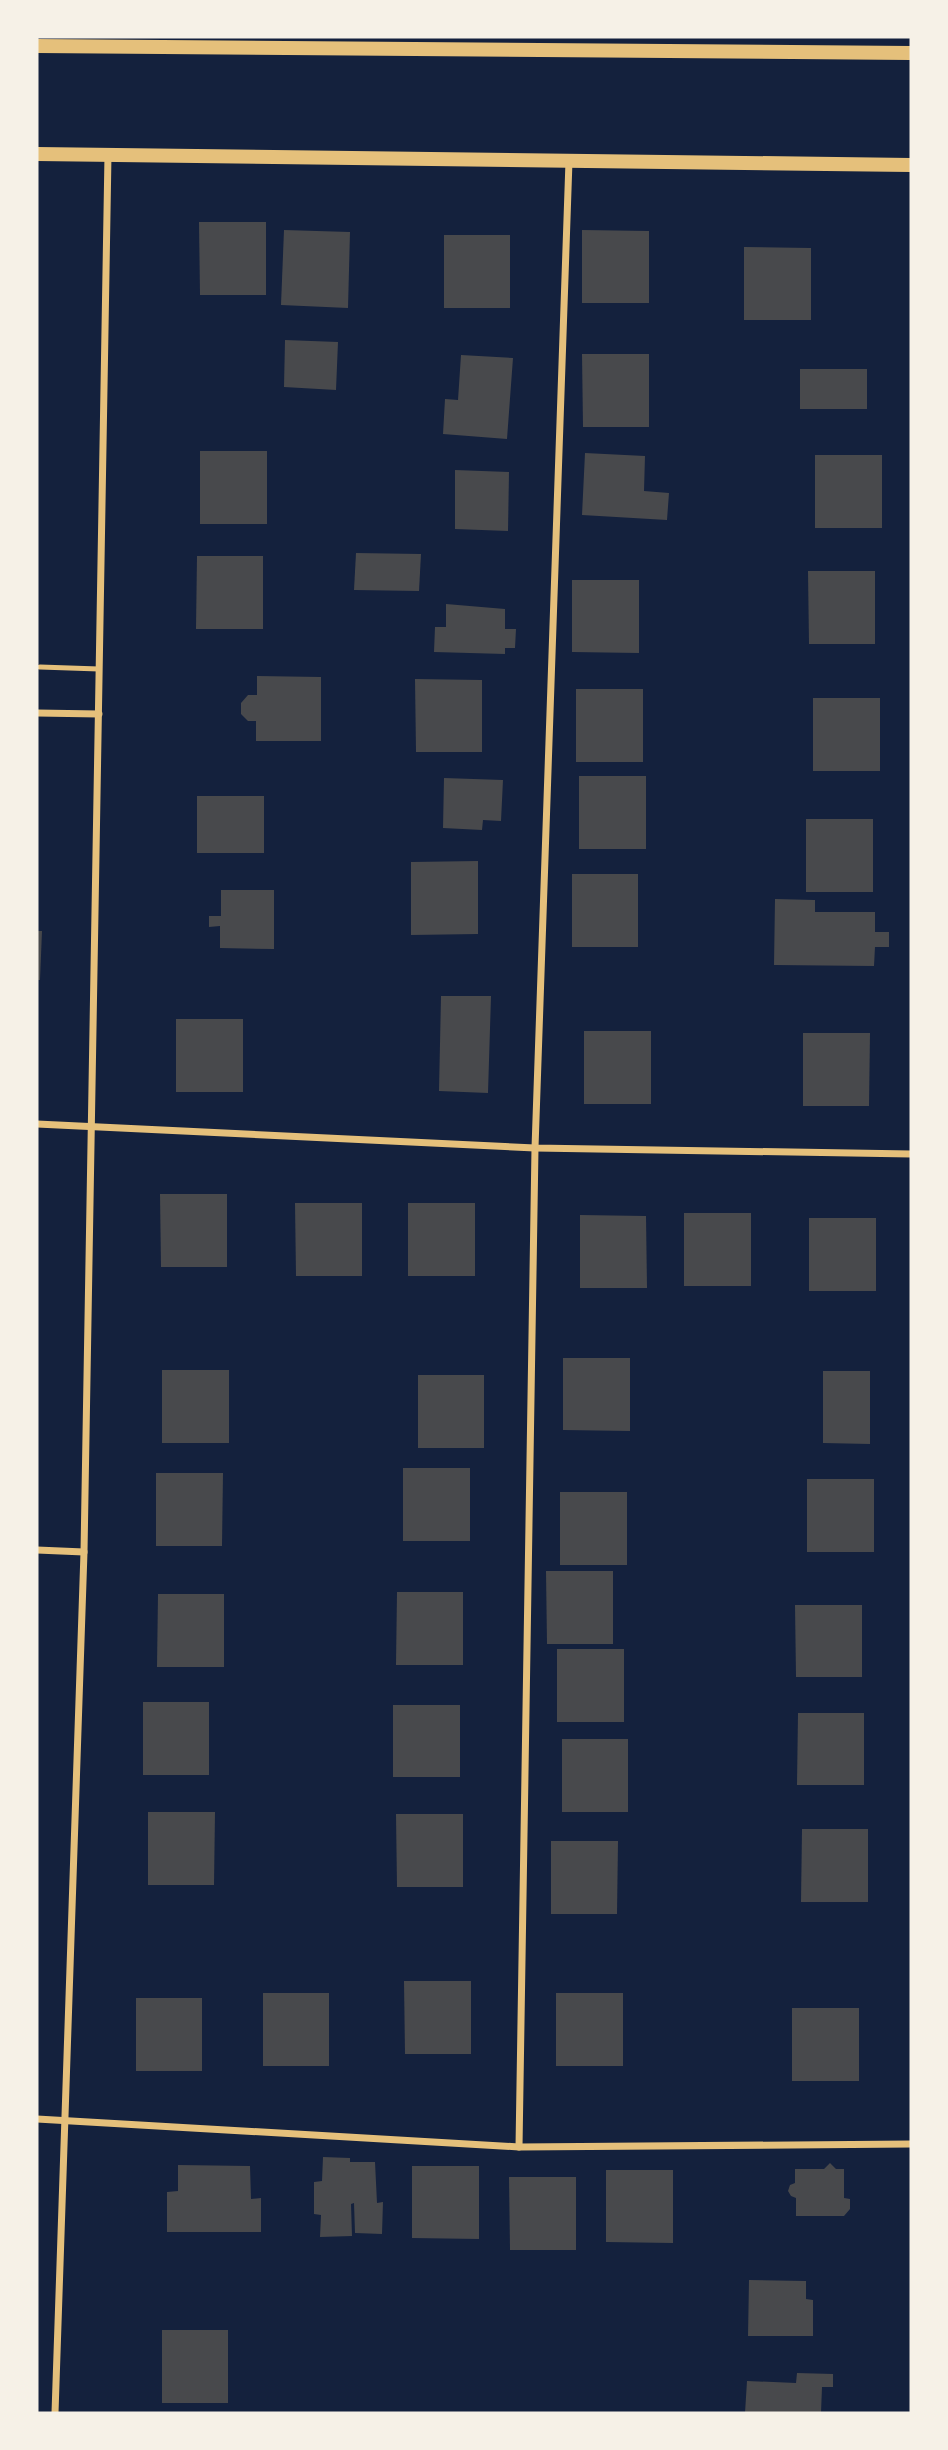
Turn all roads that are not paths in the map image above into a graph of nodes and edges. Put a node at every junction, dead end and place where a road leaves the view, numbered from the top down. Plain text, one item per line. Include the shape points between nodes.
1 (147, 42) edge
2 (37, 46) edge
3 (911, 53) edge
4 (37, 154) edge
5 (108, 155) junction
6 (569, 161) junction
7 (911, 165) edge
8 (40, 667) dead end
9 (99, 669) junction
10 (37, 713) edge
11 (99, 714) junction
12 (37, 1124) edge
13 (92, 1125) junction
14 (535, 1148) junction
15 (911, 1154) edge
16 (37, 1550) edge
17 (84, 1552) junction
18 (37, 2119) edge
19 (65, 2120) junction
20 (911, 2144) edge
21 (519, 2147) junction
22 (55, 2413) edge

1 - 2 main road
1 - 3 main road
4 - 5 main road
5 - 6 main road
5 - 9 street
6 - 7 main road
6 - 14 street
8 - 9 lane
9 - 11 street
10 - 11 street
11 - 13 street
12 - 13 street
13 - 14 street
13 - 17 street
14 - 15 street
14 - 21 street
16 - 17 street
17 - 19 street
18 - 19 street
19 - 21 street
19 - 22 street
20 - 21 street

